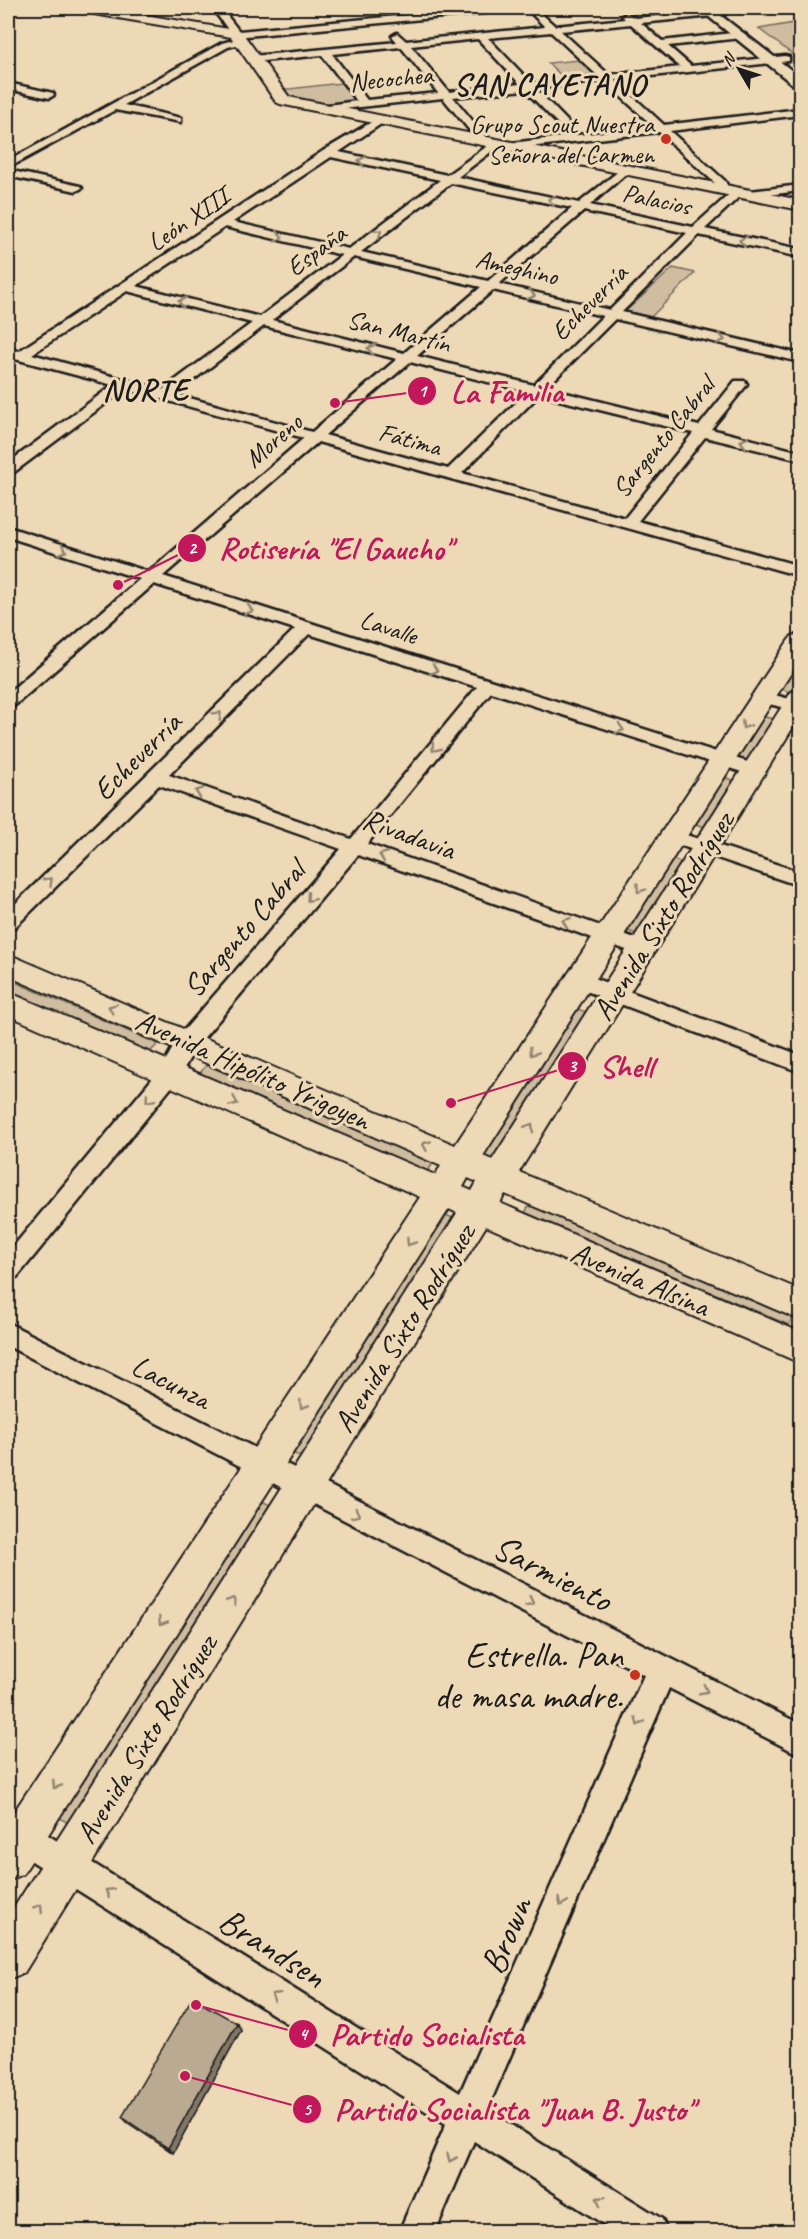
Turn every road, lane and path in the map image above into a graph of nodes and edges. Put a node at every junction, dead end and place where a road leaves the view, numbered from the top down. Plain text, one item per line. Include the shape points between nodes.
1 (13, 8) edge
2 (82, 8) edge
3 (217, 8) edge
4 (370, 8) edge
5 (505, 8) edge
6 (530, 8) edge
7 (616, 8) edge
8 (8, 10) edge
9 (714, 10) edge
10 (381, 20) junction
11 (633, 21) junction
12 (554, 29) junction
13 (741, 35) junction
14 (480, 36) junction
15 (239, 38) junction
16 (404, 43) junction
17 (660, 44) junction
18 (324, 51) junction
19 (253, 58) junction
20 (778, 60) junction
21 (688, 69) junction
22 (801, 71) edge
23 (607, 78) junction
24 (801, 82) edge
25 (528, 86) junction
26 (10, 89) edge
27 (49, 95) dead end
28 (446, 95) junction
29 (364, 103) junction
30 (112, 106) junction
31 (324, 108) junction
32 (801, 112) edge
33 (177, 120) dead end
34 (380, 120) junction
35 (563, 123) dead end
36 (660, 128) junction
37 (497, 143) junction
38 (327, 153) junction
39 (8, 165) edge
40 (625, 169) junction
41 (8, 173) edge
42 (449, 179) junction
43 (76, 188) dead end
44 (801, 188) edge
45 (737, 192) junction
46 (801, 205) edge
47 (582, 206) junction
48 (222, 223) junction
49 (696, 231) junction
50 (801, 253) edge
51 (351, 254) junction
52 (489, 286) junction
53 (126, 287) junction
54 (613, 314) junction
55 (261, 321) junction
56 (14, 354) edge
57 (407, 358) junction
58 (801, 358) edge
59 (123, 384) junction
60 (740, 384) dead end
61 (537, 391) junction
62 (165, 395) junction
63 (703, 432) junction
64 (314, 437) junction
65 (801, 456) edge
66 (8, 470) edge
67 (451, 475) junction
68 (628, 524) junction
69 (8, 532) edge
70 (801, 571) edge
71 (150, 579) junction
72 (304, 628) junction
73 (801, 641) edge
74 (486, 687) junction
75 (764, 697) junction
76 (8, 702) edge
77 (799, 703) edge
78 (722, 762) junction
79 (754, 771) junction
80 (156, 777) junction
81 (674, 837) junction
82 (355, 846) junction
83 (705, 848) junction
84 (801, 879) edge
85 (8, 922) edge
86 (608, 937) junction
87 (642, 948) junction
88 (8, 964) edge
89 (579, 981) junction
90 (615, 993) junction
91 (8, 1003) edge
92 (188, 1041) junction
93 (801, 1064) edge
94 (170, 1073) junction
95 (461, 1161) junction
96 (499, 1176) junction
97 (442, 1193) junction
98 (479, 1209) junction
99 (8, 1270) edge
100 (801, 1305) edge
101 (8, 1334) edge
102 (801, 1348) edge
103 (263, 1467) junction
104 (304, 1487) junction
105 (662, 1669) junction
106 (801, 1740) edge
107 (12, 1842) edge
108 (66, 1865) junction
109 (8, 1958) edge
110 (468, 2118) junction
111 (417, 2232) edge
112 (649, 2232) edge

1 - 8 main road
2 - 15 main road
3 - 15 street
4 - 10 street
5 - 10 street
6 - 12 street
7 - 11 street
9 - 11 street
9 - 13 street
9 - 20 street
10 - 15 street
10 - 16 street
11 - 12 street
11 - 17 street
12 - 14 street
12 - 23 street
13 - 17 street
13 - 20 street
14 - 16 street
14 - 25 street
15 - 19 main road
15 - 30 street
16 - 18 street
16 - 28 street
17 - 21 street
18 - 19 street
18 - 29 street
19 - 31 main road via 281,99
20 - 21 street, Necochea
20 - 22 street
20 - 24 street
21 - 23 street, Necochea
23 - 25 street, Necochea
23 - 36 street
25 - 28 street, Necochea
25 - 35 street
26 - 27 street
28 - 29 street, Necochea
28 - 37 street
29 - 31 street, Necochea
30 - 33 street
30 - 39 street
31 - 34 main road
32 - 36 street
34 - 37 main road
34 - 38 street, León XIII
36 - 37 street
36 - 45 street via 721,183
37 - 40 main road
37 - 42 street, España
42 -> 38 street, Palacios
38 - 48 street, León XIII
40 - 45 main road
40 - 47 street, Moreno
41 - 43 street
47 -> 42 street, Palacios
51 -> 42 street, España
44 - 45 street
45 - 46 main road
45 - 49 street, Echeverría
47 - 49 street, Palacios
47 - 52 street, Moreno
48 -> 51 street, Ameghino
48 - 53 street, León XIII
50 -> 49 street, Palacios
49 - 54 street, Echeverría
51 - 52 street, Ameghino
51 - 55 street, España
52 -> 54 street, Ameghino
52 - 57 street, Moreno
55 -> 53 street, San Martín
53 - 56 street, León XIII
54 -> 58 street, Ameghino
54 - 61 street, Echeverría
57 -> 55 street, San Martín
55 - 62 street, España
56 - 59 street, Fátima
57 - 61 street, San Martín
57 - 64 street, Moreno
59 - 62 street, Fátima
59 - 66 street
60 - 63 street, Sargento Cabral
61 - 63 street, San Martín
61 - 67 street, Echeverría
62 - 64 street, Fátima
65 -> 63 street, San Martín
63 - 68 street, Sargento Cabral
64 - 67 street, Fátima
64 - 71 street, Moreno
67 - 68 street, Fátima
68 - 70 street, Fátima
69 -> 71 street, Lavalle
71 -> 72 street, Lavalle
71 - 76 street, Moreno
72 -> 74 street, Lavalle
80 -> 72 street, Echeverría
73 - 75 main road, Avenida Sixto Rodríguez
74 -> 78 street, Lavalle
74 -> 82 street, Sargento Cabral
75 - 77 street
75 -> 78 main road, Avenida Sixto Rodríguez
77 - 79 main road, Avenida Sixto Rodríguez
78 - 79 street, Lavalle
78 - 81 main road, Avenida Sixto Rodríguez
79 - 83 main road, Avenida Sixto Rodríguez
82 -> 80 street, Rivadavia
85 -> 80 street, Echeverría
81 - 83 street
81 -> 86 main road, Avenida Sixto Rodríguez
86 -> 82 street, Rivadavia
82 -> 92 street, Sargento Cabral
83 - 84 street
83 - 87 main road, Avenida Sixto Rodríguez
86 - 87 street, Rivadavia
86 - 89 main road, Avenida Sixto Rodríguez
87 - 90 main road, Avenida Sixto Rodríguez
92 -> 88 main road, Avenida Hipólito Yrigoyen
89 - 90 street
89 -> 95 main road, Avenida Sixto Rodríguez
90 - 93 street
96 -> 90 main road, Avenida Sixto Rodríguez
91 - 94 main road, Avenida Hipólito Yrigoyen
92 - 94 street, Sargento Cabral
95 -> 92 main road, Avenida Hipólito Yrigoyen
94 -> 97 main road, Avenida Hipólito Yrigoyen
94 -> 99 street, Sargento Cabral
95 - 96 main road, Avenida Hipólito Yrigoyen
95 - 97 main road, Avenida Sixto Rodríguez
96 - 98 main road, Avenida Sixto Rodríguez
96 - 100 main road, Avenida Alsina
97 - 98 main road, Avenida Hipólito Yrigoyen
97 -> 103 main road, Avenida Sixto Rodríguez
98 - 102 main road, Avenida Alsina
98 - 104 main road, Avenida Sixto Rodríguez
101 - 103 street, Lacunza
103 - 104 street, Lacunza
103 -> 107 main road, Avenida Sixto Rodríguez
104 -> 105 street, Sarmiento
108 -> 104 main road, Avenida Sixto Rodríguez
105 -> 106 street, Sarmiento
105 -> 110 street, Brown
107 - 108 street, Brandsen
109 -> 108 main road, Avenida Sixto Rodríguez
110 -> 108 street, Brandsen
110 -> 111 street, Brown
112 -> 110 street, Brandsen

